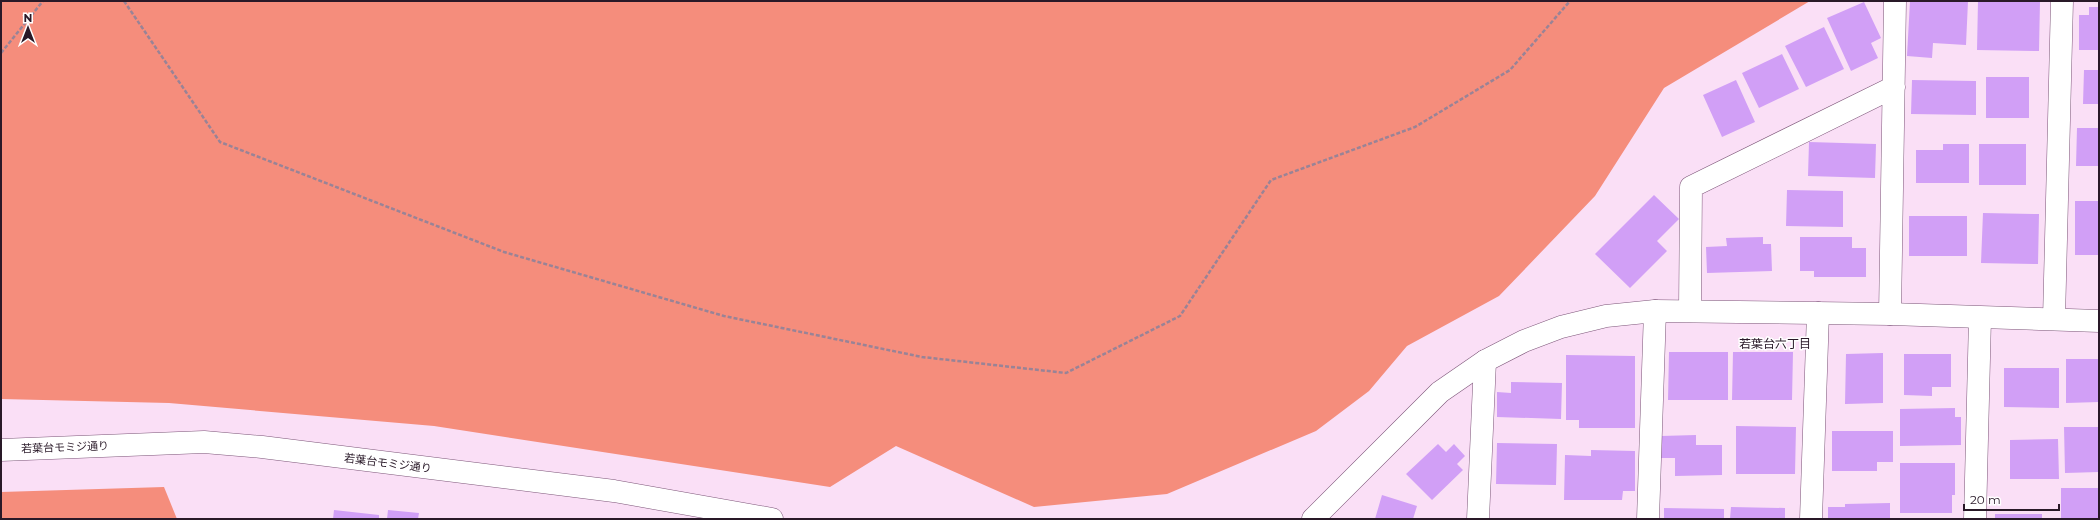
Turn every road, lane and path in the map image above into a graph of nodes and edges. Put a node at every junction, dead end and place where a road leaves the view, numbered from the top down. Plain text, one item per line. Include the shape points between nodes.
1 (43, 1) edge
2 (124, 1) edge
3 (1570, 1) edge
4 (1895, 1) edge
5 (2062, 1) edge
6 (1, 53) edge
7 (1894, 87) junction
8 (1654, 311) junction
9 (1690, 311) junction
10 (1818, 313) junction
11 (1890, 314) junction
12 (1980, 318) junction
13 (2054, 319) junction
14 (2099, 321) edge
15 (1485, 361) junction
16 (1, 450) edge
17 (738, 516) edge
18 (772, 519) edge
19 (1313, 519) edge
20 (1478, 519) edge
21 (1648, 519) edge
22 (1811, 519) edge
23 (1975, 519) edge

1 - 6 path
2 - 3 path via 220,142 227,145 504,252 724,316 922,358 1066,373 1180,316 1271,180 1422,123 1510,70
4 - 7 street
5 - 13 street
7 - 9 street via 1691,187
7 - 11 street
8 - 9 street
8 - 15 street via 1606,316 1561,328 1524,341
8 - 21 street
9 - 10 street
10 - 11 street
10 - 22 street
11 - 12 street
12 - 13 street
12 - 23 street
13 - 14 street
15 - 19 street via 1440,392
15 - 20 street
16 - 17 street, 若葉台モミジ通り via 204,442 262,447 614,491
17 - 18 street, 若葉台モミジ通り

